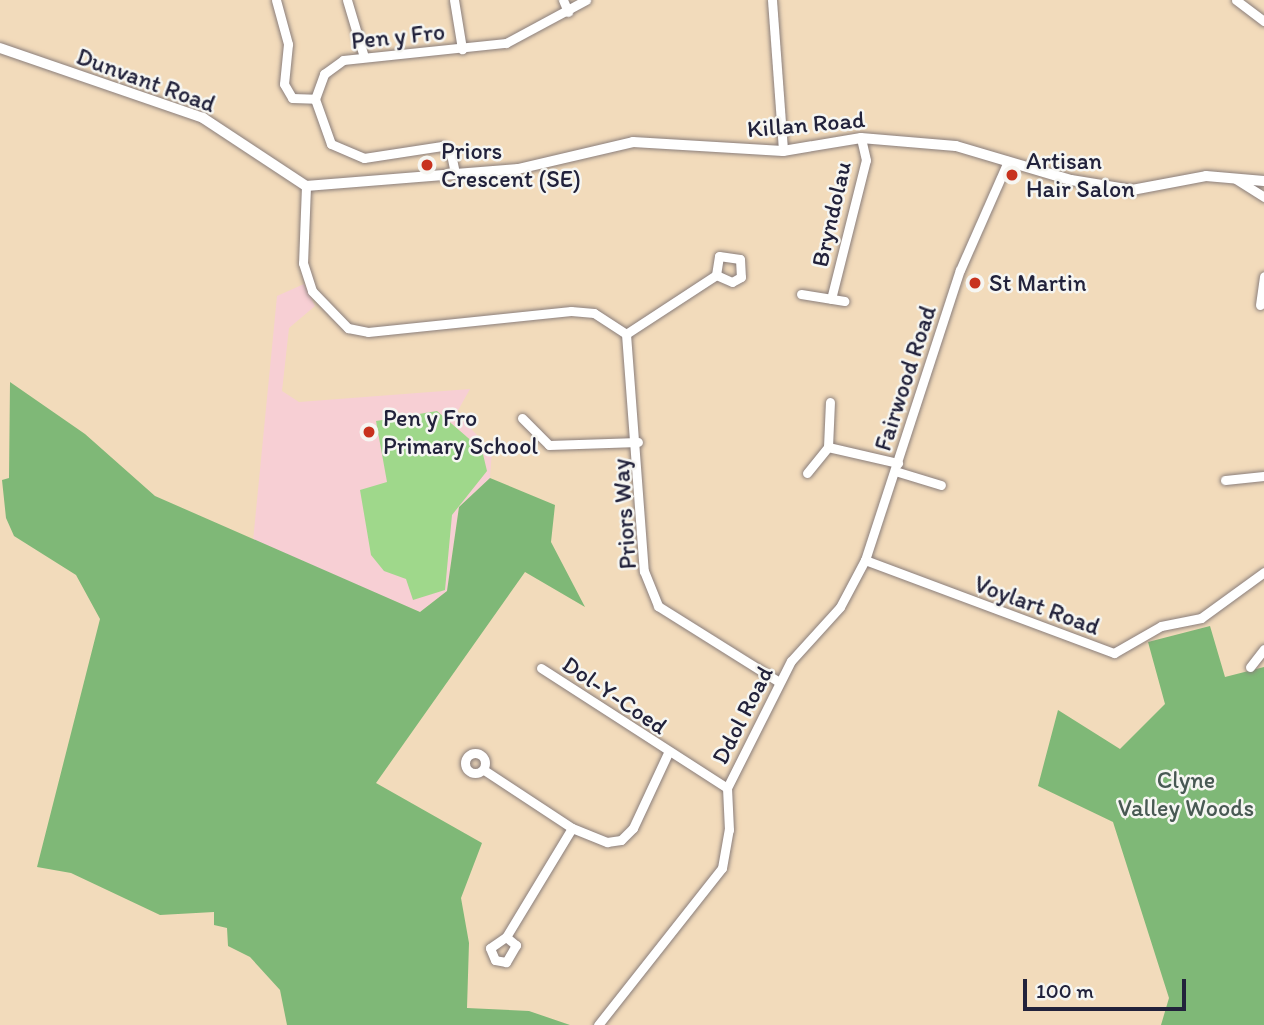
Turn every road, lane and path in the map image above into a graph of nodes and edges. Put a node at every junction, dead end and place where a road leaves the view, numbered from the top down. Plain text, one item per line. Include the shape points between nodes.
1 (276, 0) edge
2 (347, 0) edge
3 (454, 0) edge
4 (562, 0) edge
5 (586, 0) edge
6 (772, 0) edge
7 (1236, 0) edge
8 (568, 12) junction
9 (1264, 21) edge
10 (0, 48) edge
11 (462, 49) junction
12 (364, 57) junction
13 (315, 99) junction
14 (861, 138) junction
15 (783, 151) junction
16 (1008, 161) junction
17 (455, 173) junction
18 (1234, 178) junction
19 (1264, 181) edge
20 (306, 186) junction
21 (1264, 197) edge
22 (716, 275) dead end
23 (1264, 276) edge
24 (801, 294) dead end
25 (831, 299) junction
26 (844, 301) dead end
27 (1260, 305) dead end
28 (626, 334) junction
29 (830, 402) dead end
30 (522, 418) dead end
31 (638, 442) junction
32 (828, 447) junction
33 (896, 467) junction
34 (807, 473) dead end
35 (1264, 476) edge
36 (1226, 480) dead end
37 (941, 485) dead end
38 (865, 560) junction
39 (1264, 572) edge
40 (840, 607) joint
41 (1264, 649) edge
42 (1250, 667) dead end
43 (541, 668) dead end
44 (779, 682) junction
45 (668, 753) junction
46 (484, 769) dead end
47 (727, 788) junction
48 (572, 828) junction
49 (506, 937) dead end
50 (598, 1025) edge

1 - 13 street via 288,44 284,84 292,98
2 - 12 street
3 - 11 street
4 - 8 street
5 - 8 street, Pen y Fro
6 - 15 street
7 - 9 street
8 - 11 street, Pen y Fro via 506,43
10 - 20 street, Dunvant Road via 203,118
11 - 12 street, Pen y Fro
12 - 13 street, Pen y Fro via 343,60 324,74
13 - 17 street via 320,126 345,152 364,158 442,146 451,154
14 - 15 street, Killan Road
14 - 16 street, Killan Road via 956,146
14 - 25 street, Bryndolau via 866,160
15 - 17 street, Killan Road via 633,142 518,169
16 - 18 street, Killan Road via 1132,190 1206,176
16 - 33 street, Fairwood Road via 960,270
17 - 20 street, Killan Road
18 - 19 street, Killan Road
18 - 21 street
20 - 28 street via 303,263 312,291 348,328 368,332 594,313
22 - 28 street
23 - 27 street
24 - 25 street, Bryndolau
25 - 26 street, Bryndolau
28 - 31 street, Priors Way
29 - 32 street
30 - 31 street, Priors Way via 550,445
31 - 44 street, Priors Way via 644,571 658,606
32 - 33 street
32 - 34 street
33 - 37 street
33 - 38 street, Fairwood Road
35 - 36 street
38 - 39 street, Voylart Road via 1114,653 1161,626 1201,618
38 - 40 street, Fairwood Road
40 - 44 street, Ddol Road
41 - 42 street
43 - 45 street, Dol-Y-Coed
44 - 47 street, Ddol Road
45 - 47 street, Dol-Y-Coed
45 - 48 street, Dol-Y-Coed via 621,840 607,842
46 - 48 street, Dol-Y-Coed
47 - 50 street, Ddol Road via 729,830 722,867
48 - 49 street

